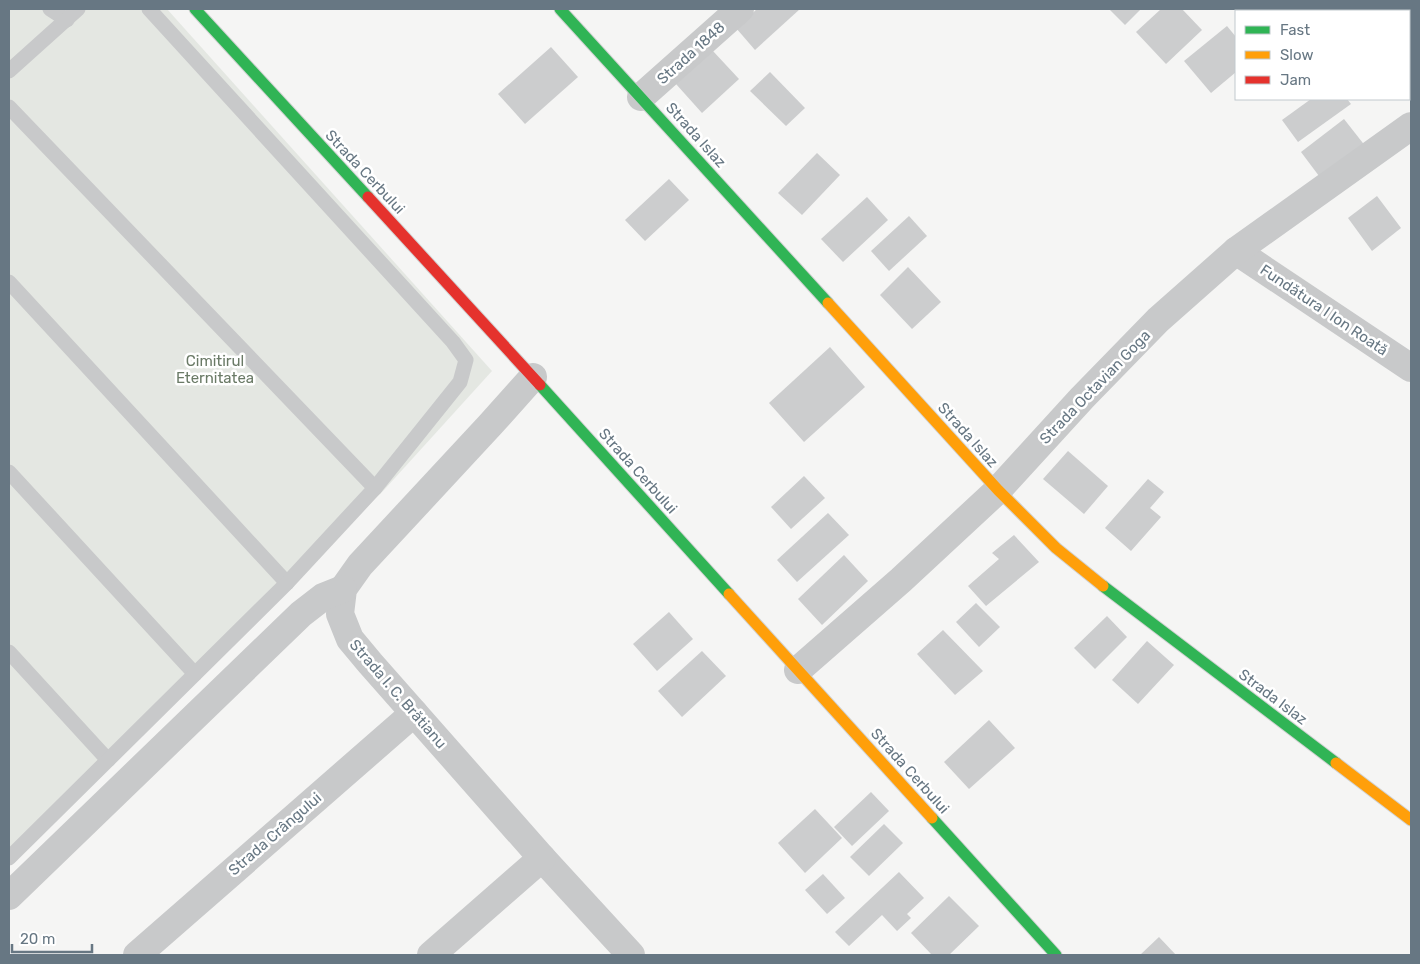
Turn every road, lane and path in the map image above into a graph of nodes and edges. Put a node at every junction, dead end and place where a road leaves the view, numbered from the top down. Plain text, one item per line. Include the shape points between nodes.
1 (50, 9) edge
2 (78, 9) edge
3 (149, 9) edge
4 (195, 9) edge
5 (560, 9) edge
6 (740, 9) edge
7 (67, 20) junction
8 (9, 71) edge
9 (641, 98) junction
10 (9, 107) edge
11 (1411, 126) edge
12 (1236, 251) junction
13 (9, 282) edge
14 (1411, 368) edge
15 (532, 377) junction
16 (9, 472) edge
17 (375, 488) junction
18 (998, 490) junction
19 (287, 583) junction
20 (343, 589) junction
21 (9, 652) edge
22 (798, 670) junction
23 (195, 674) junction
24 (414, 713) junction
25 (108, 760) junction
26 (1411, 820) edge
27 (9, 858) edge
28 (542, 858) junction
29 (9, 896) edge
30 (137, 955) edge
31 (431, 955) edge
32 (631, 955) edge
33 (1056, 955) edge

1 - 7 lane
2 - 7 lane
3 - 17 lane via 447,335 466,360 460,382
4 - 15 street, Strada Cerbului
5 - 9 street, Strada Islaz
6 - 9 street, Strada 1848
7 - 8 lane
9 - 18 street, Strada Islaz
10 - 17 lane
11 - 12 street, Strada Octavian Goga
12 - 14 street, Fundătura I Ion Roată
12 - 18 street, Strada Octavian Goga via 1158,320
13 - 19 lane
15 - 20 street, Strada I. C. Brătianu via 360,565
15 - 22 street, Strada Cerbului
16 - 23 lane
17 - 19 lane
18 - 22 street, Strada Octavian Goga
18 - 26 street, Strada Islaz via 1087,574
19 - 23 lane
20 - 24 street, Strada I. C. Brătianu via 340,614 350,639
20 - 29 street via 323,597 301,614
21 - 25 lane
22 - 33 street, Strada Cerbului
23 - 25 lane
24 - 28 street, Strada I. C. Brătianu
24 - 30 street, Strada Crângului
25 - 27 lane
28 - 31 street
28 - 32 street, Strada I. C. Brătianu

